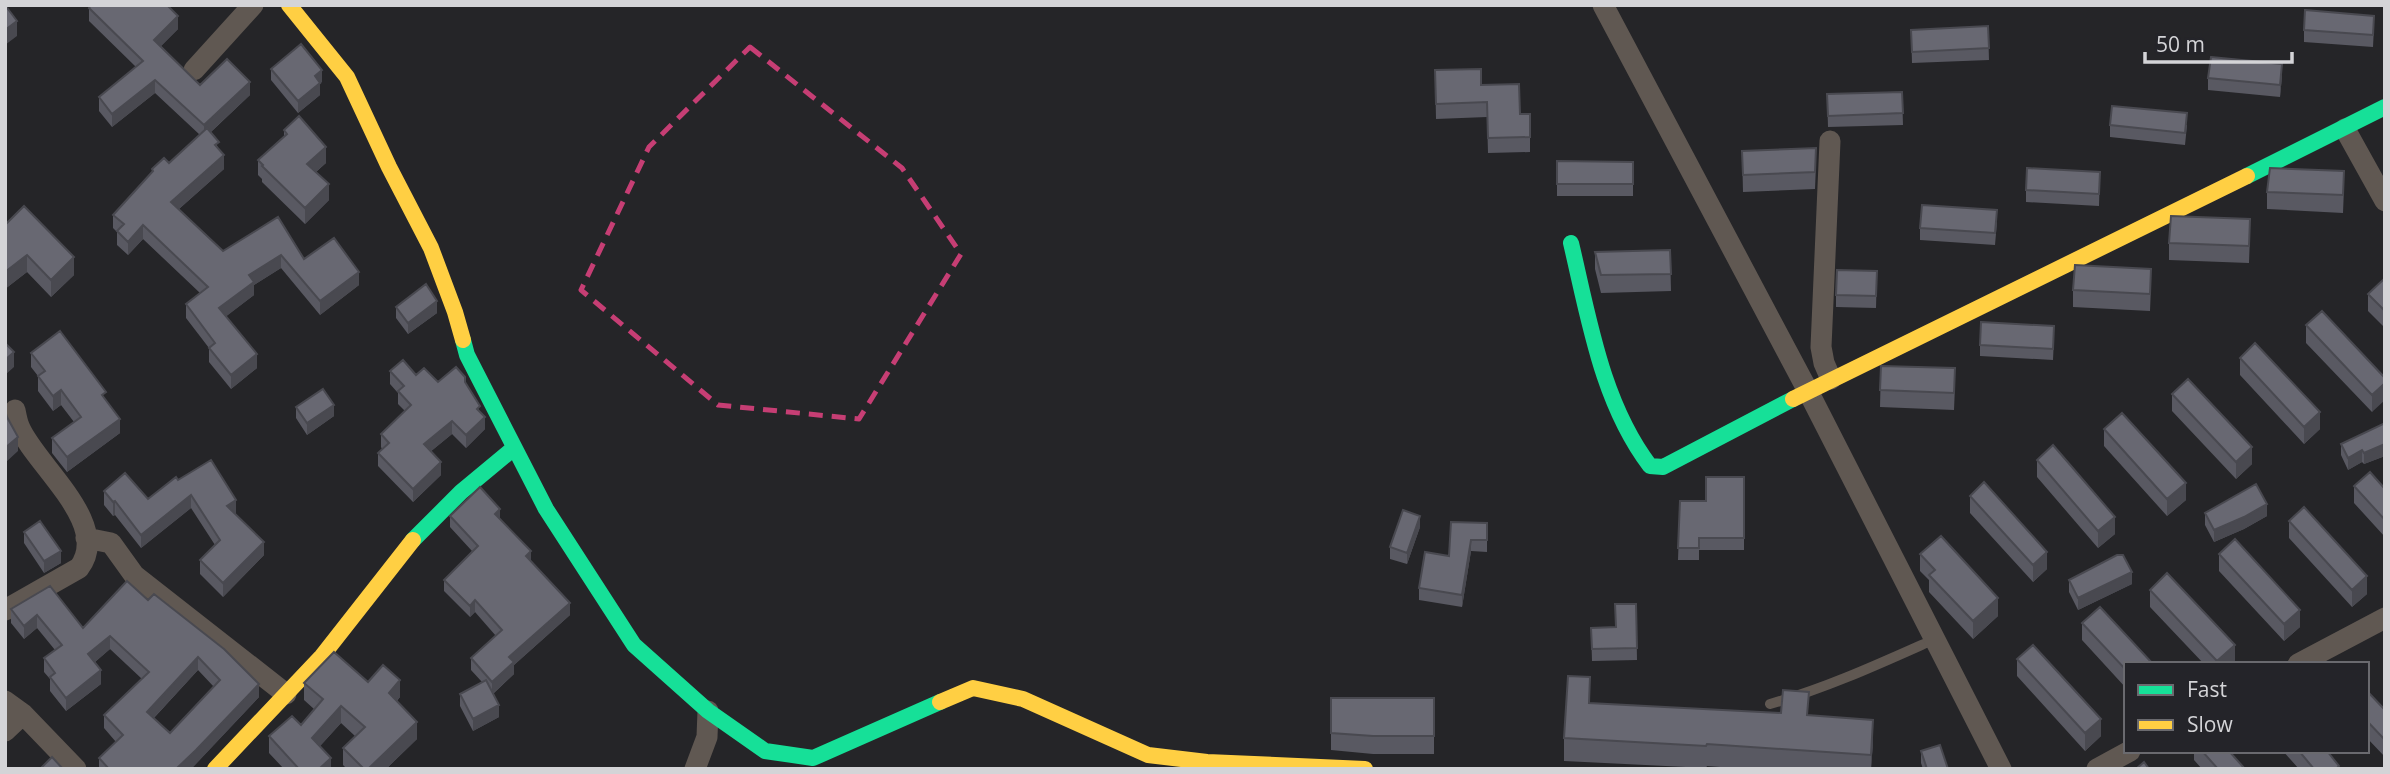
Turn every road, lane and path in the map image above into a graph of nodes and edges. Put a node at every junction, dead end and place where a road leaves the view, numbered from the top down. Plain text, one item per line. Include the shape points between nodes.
1 (253, 5) edge
2 (289, 5) edge
3 (1603, 5) edge
4 (194, 70) dead end
5 (2385, 107) edge
6 (2345, 129) junction
7 (1830, 141) dead end
8 (2385, 201) edge
9 (1571, 243) dead end
10 (1831, 379) junction
11 (1808, 391) junction
12 (15, 410) dead end
13 (514, 448) junction
14 (86, 538) junction
15 (5, 610) edge
16 (2385, 618) edge
17 (1935, 639) junction
18 (2302, 662) edge
19 (286, 694) junction
20 (5, 701) edge
21 (1770, 704) dead end
22 (708, 711) junction
23 (23, 714) junction
24 (5, 731) edge
25 (2126, 753) edge
26 (1219, 765) edge
27 (76, 769) edge
28 (215, 769) edge
29 (695, 769) edge
30 (1365, 769) edge
31 (2001, 769) edge
32 (2097, 769) edge

1 - 4 street
2 - 13 street via 347,77 431,248 467,355
3 - 11 street
5 - 6 street
6 - 8 street
6 - 10 street
7 - 10 street via 1821,347
9 - 11 street via 1606,374 1629,435 1650,466 1663,467 1683,458
10 - 11 street
11 - 17 street
12 - 14 street via 19,428 76,507
13 - 19 street via 461,492 414,540
13 - 22 street via 546,509 634,645
14 - 15 street via 85,561 79,568
14 - 19 street via 111,543 134,575
16 - 18 street
17 - 21 lane
17 - 31 street
19 - 28 street
20 - 23 street
22 - 26 street via 765,751 813,758 972,688 1023,699 1148,755
22 - 29 street via 707,737
23 - 24 street
23 - 27 street
25 - 32 street
26 - 30 street

